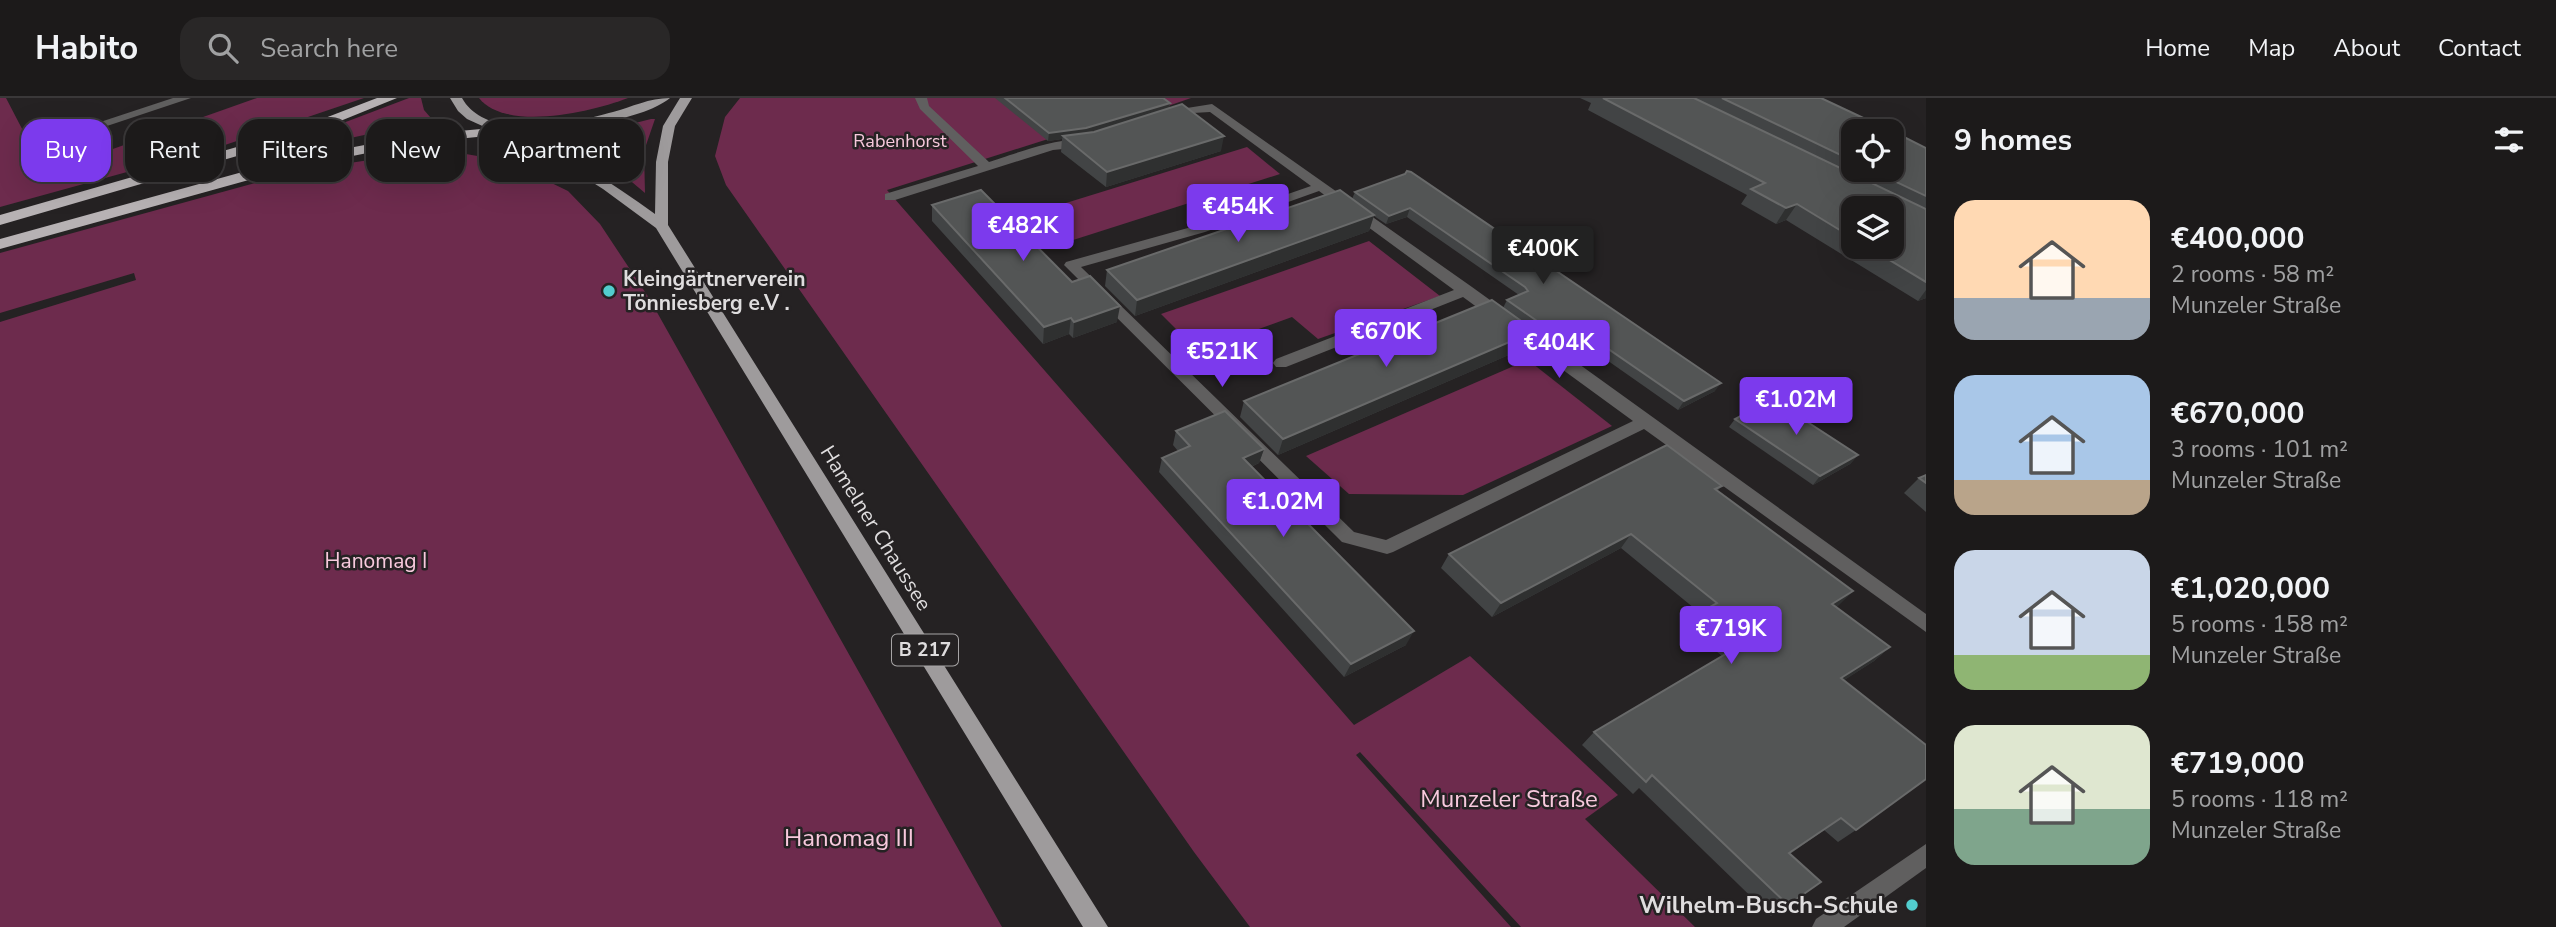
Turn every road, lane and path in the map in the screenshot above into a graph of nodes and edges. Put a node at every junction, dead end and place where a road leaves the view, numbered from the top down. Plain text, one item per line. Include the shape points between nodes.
1 (185, 98) edge
2 (390, 98) edge
3 (456, 98) edge
4 (664, 98) edge
5 (686, 98) edge
6 (921, 98) edge
7 (603, 119) edge
8 (479, 120) edge
9 (111, 121) edge
10 (1152, 122) edge
11 (479, 133) edge
12 (1101, 138) edge
13 (986, 167) junction
14 (602, 182) edge
15 (1322, 186) junction
16 (890, 197) dead end
17 (0, 220) edge
18 (661, 225) junction
19 (0, 244) edge
20 (1467, 290) junction
21 (1281, 363) dead end
22 (1646, 421) junction
23 (1926, 624) edge
24 (1926, 855) edge
25 (1096, 927) edge
26 (1824, 927) edge

1 - 9 street
2 - 17 highway via 291,136
3 - 8 main road, Hamelner Chaussee via 462,109
4 - 7 main road
5 - 18 main road via 669,126 662,162
6 - 13 street via 924,107
10 - 15 street via 1212,108
11 - 19 highway via 417,139 312,159
12 - 13 street
13 - 16 street
14 - 18 main road, Hamelner Chaussee / B 217
15 - 20 street
15 - 22 street via 1200,229 1071,265 1348,537 1387,547
18 - 25 main road, Hamelner Chaussee / B 217
20 - 21 street
20 - 22 street
22 - 23 street
24 - 26 street

